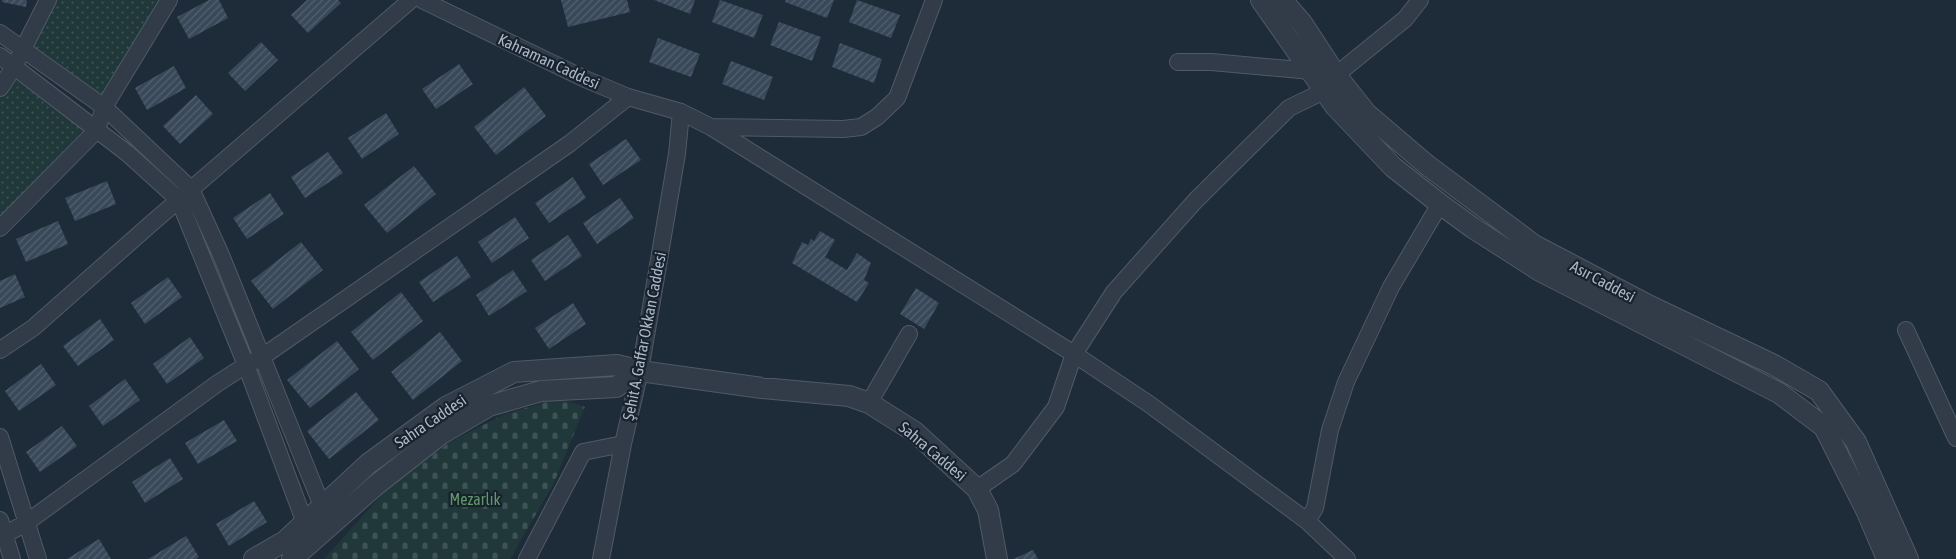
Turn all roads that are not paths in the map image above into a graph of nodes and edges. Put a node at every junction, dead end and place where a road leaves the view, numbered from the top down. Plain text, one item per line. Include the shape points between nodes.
1 (48, 0) edge
2 (169, 0) edge
3 (411, 0) edge
4 (422, 0) edge
5 (934, 0) edge
6 (1261, 0) edge
7 (1282, 0) edge
8 (1420, 0) edge
9 (0, 33) edge
10 (23, 50) junction
11 (0, 56) edge
12 (1178, 62) dead end
13 (14, 67) junction
14 (1311, 71) junction
15 (1330, 83) junction
16 (0, 88) edge
17 (628, 97) junction
18 (104, 108) junction
19 (680, 112) junction
20 (711, 127) junction
21 (97, 130) junction
22 (185, 195) junction
23 (1440, 204) junction
24 (0, 228) edge
25 (1906, 330) dead end
26 (909, 334) dead end
27 (0, 350) edge
28 (1074, 354) junction
29 (262, 357) junction
30 (246, 365) junction
31 (640, 371) junction
32 (869, 403) junction
33 (0, 437) edge
34 (1956, 438) edge
35 (623, 444) junction
36 (977, 489) junction
37 (322, 506) junction
38 (1307, 521) junction
39 (26, 523) junction
40 (305, 523) junction
41 (1, 530) edge
42 (12, 559) edge
43 (38, 559) edge
44 (254, 559) edge
45 (292, 559) edge
46 (527, 559) edge
47 (601, 559) edge
48 (998, 559) edge
49 (1347, 559) edge
50 (1887, 559) edge
51 (1908, 559) edge

1 - 10 street
2 - 18 street
3 - 22 street
4 - 17 street, Kahraman Caddesi
5 - 20 street via 897,98 861,127
6 - 14 street, Asır Caddesi
7 - 15 street, Asır Caddesi via 1302,23
8 - 15 street via 1405,20
9 - 10 street
10 - 13 street
10 - 18 street
11 - 13 street
12 - 14 street
13 - 16 street
13 - 21 street
14 - 15 street, Asır Caddesi
15 - 23 street, Asır Caddesi via 1335,106 1393,167
15 - 28 street via 1289,108 1196,200 1114,292
15 - 51 street, Asır Caddesi via 1427,165 1534,246 1774,365 1818,391 1856,442
17 - 19 street, Kahraman Caddesi
17 - 29 street via 569,144
18 - 21 street
18 - 22 street
19 - 20 street, Kahraman Caddesi
19 - 31 street, Şehit A. Gaffar Okkan Caddesi via 677,154
20 - 28 street, Kahraman Caddesi
21 - 22 street
21 - 24 street
22 - 27 street via 33,328
22 - 29 street via 221,255
22 - 30 street
23 - 38 street via 1391,288 1346,382 1330,430 1315,508
23 - 50 street, Asır Caddesi via 1540,270 1779,393 1824,427
25 - 34 street
26 - 32 street
28 - 36 street via 1056,408 1013,464
28 - 38 street, Kahraman Caddesi via 1149,404
29 - 30 street
29 - 37 street
30 - 39 street
30 - 40 street
31 - 32 street, Sahra Caddesi via 849,396
31 - 35 street, Şehit A. Gaffar Okkan Caddesi
31 - 37 street, Sahra Caddesi via 617,365 514,372 446,407 368,464
31 - 45 street, Sahra Caddesi via 616,387 541,391 489,406 441,434 376,485
32 - 36 street, Sahra Caddesi via 915,432
33 - 39 street
35 - 46 street via 583,452
35 - 47 street, Şehit A. Gaffar Okkan Caddesi
36 - 48 street, Sahra Caddesi via 988,510
37 - 40 street, Sahra Caddesi
38 - 49 street, Kahraman Caddesi
39 - 41 street
39 - 43 street
40 - 44 street, Sahra Caddesi
41 - 42 street

